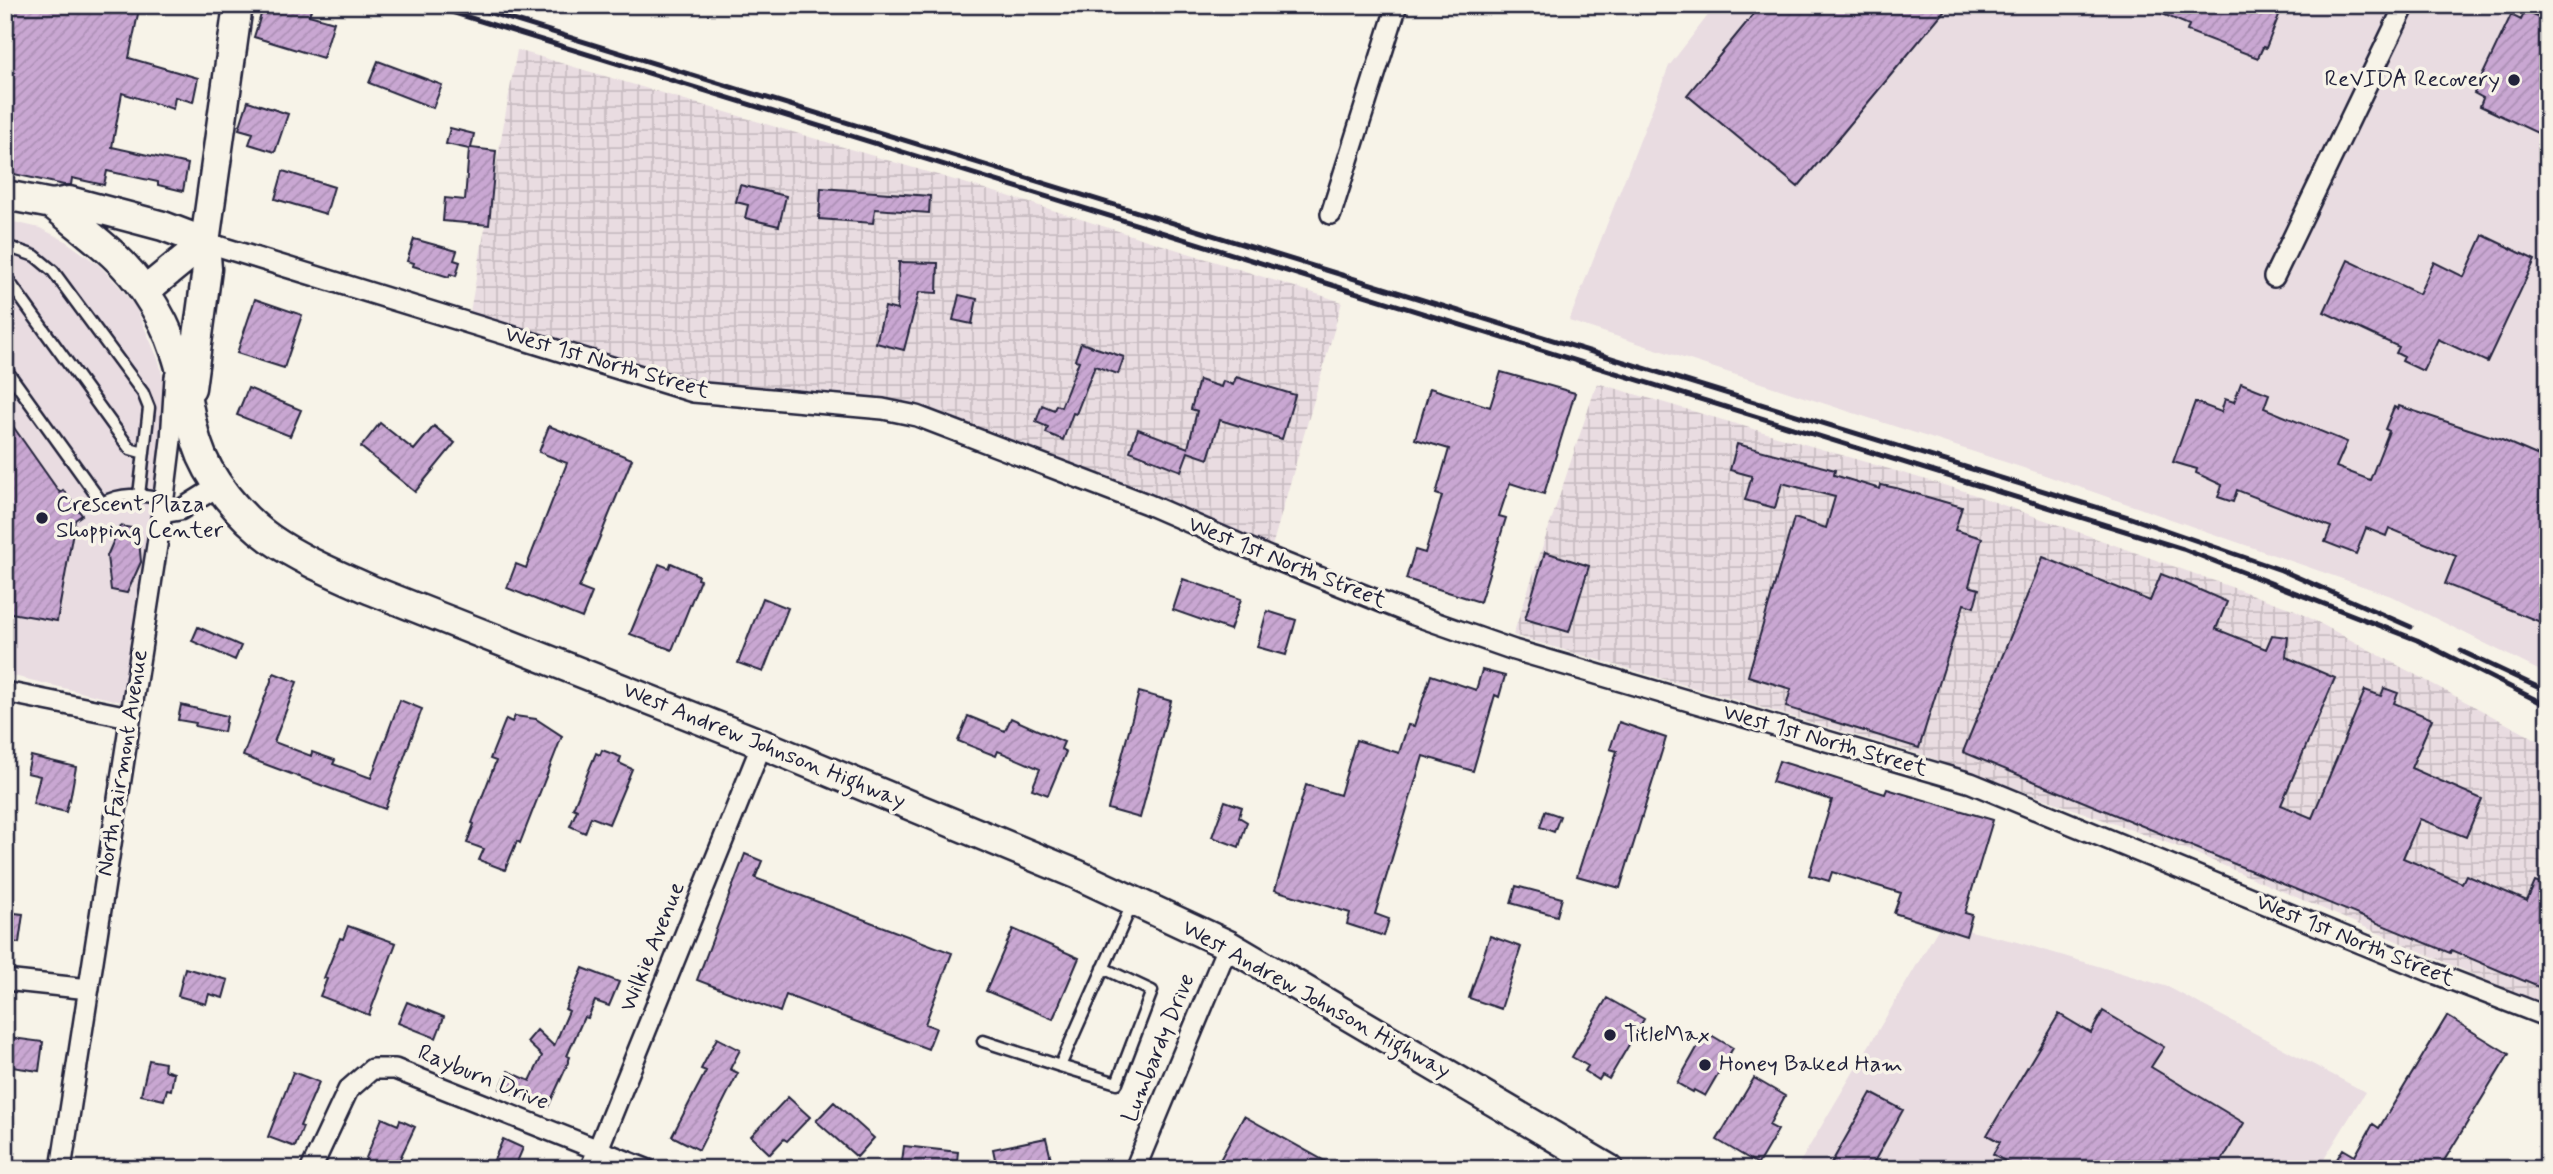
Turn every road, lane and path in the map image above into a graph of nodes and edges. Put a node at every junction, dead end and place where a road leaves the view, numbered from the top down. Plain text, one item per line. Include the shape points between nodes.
1 (238, 5) edge
2 (1397, 5) edge
3 (2404, 5) edge
4 (5, 195) edge
5 (52, 204) junction
6 (1331, 214) dead end
7 (205, 242) junction
8 (5, 249) edge
9 (5, 276) edge
10 (2274, 277) dead end
11 (145, 291) junction
12 (177, 356) junction
13 (5, 368) edge
14 (188, 408) junction
15 (144, 453) junction
16 (220, 485) junction
17 (139, 495) junction
18 (163, 506) junction
19 (5, 692) edge
20 (129, 717) junction
21 (762, 744) junction
22 (1133, 901) junction
23 (1227, 945) junction
24 (1103, 968) junction
25 (5, 980) edge
26 (89, 989) junction
27 (2548, 1017) edge
28 (983, 1041) dead end
29 (1060, 1066) junction
30 (593, 1160) edge
31 (61, 1169) edge
32 (311, 1169) edge
33 (646, 1169) edge
34 (1135, 1169) edge
35 (1609, 1169) edge

1 - 7 main road
2 - 6 street
3 - 10 street
4 - 5 main road, West 1st North Street
5 - 7 main road, West 1st North Street via 69,201
5 - 11 main road, West Andrew Johnson Highway via 129,270
7 - 11 main road
7 - 14 main road via 207,269
7 - 27 street, West 1st North Street via 693,391 917,416 1147,504 1401,610 1514,650 1971,783
8 - 15 lane via 34,256 53,271 143,393 149,408
9 - 15 lane via 130,449
11 - 12 main road, West Andrew Johnson Highway
12 - 14 main road, West Andrew Johnson Highway
12 - 18 street, North Fairmont Avenue
13 - 17 lane via 102,503 116,495
14 - 16 main road, West Andrew Johnson Highway via 204,461
15 - 17 lane
16 - 18 street via 180,510
16 - 21 main road, West Andrew Johnson Highway via 271,539 324,568
17 - 18 lane
18 - 20 street, North Fairmont Avenue
19 - 20 street
20 - 26 street, North Fairmont Avenue
21 - 22 main road, West Andrew Johnson Highway
21 - 30 street, Wilkie Avenue
22 - 23 main road, West Andrew Johnson Highway
22 - 24 lane
23 - 34 street, Lumbardy Drive
23 - 35 main road, West Andrew Johnson Highway
24 - 29 lane
24 - 29 lane via 1152,991 1117,1083
25 - 26 street
26 - 31 street, North Fairmont Avenue
28 - 29 lane
30 - 32 street, Rayburn Drive via 395,1069 372,1069 348,1090
30 - 33 street, Rayburn Drive

